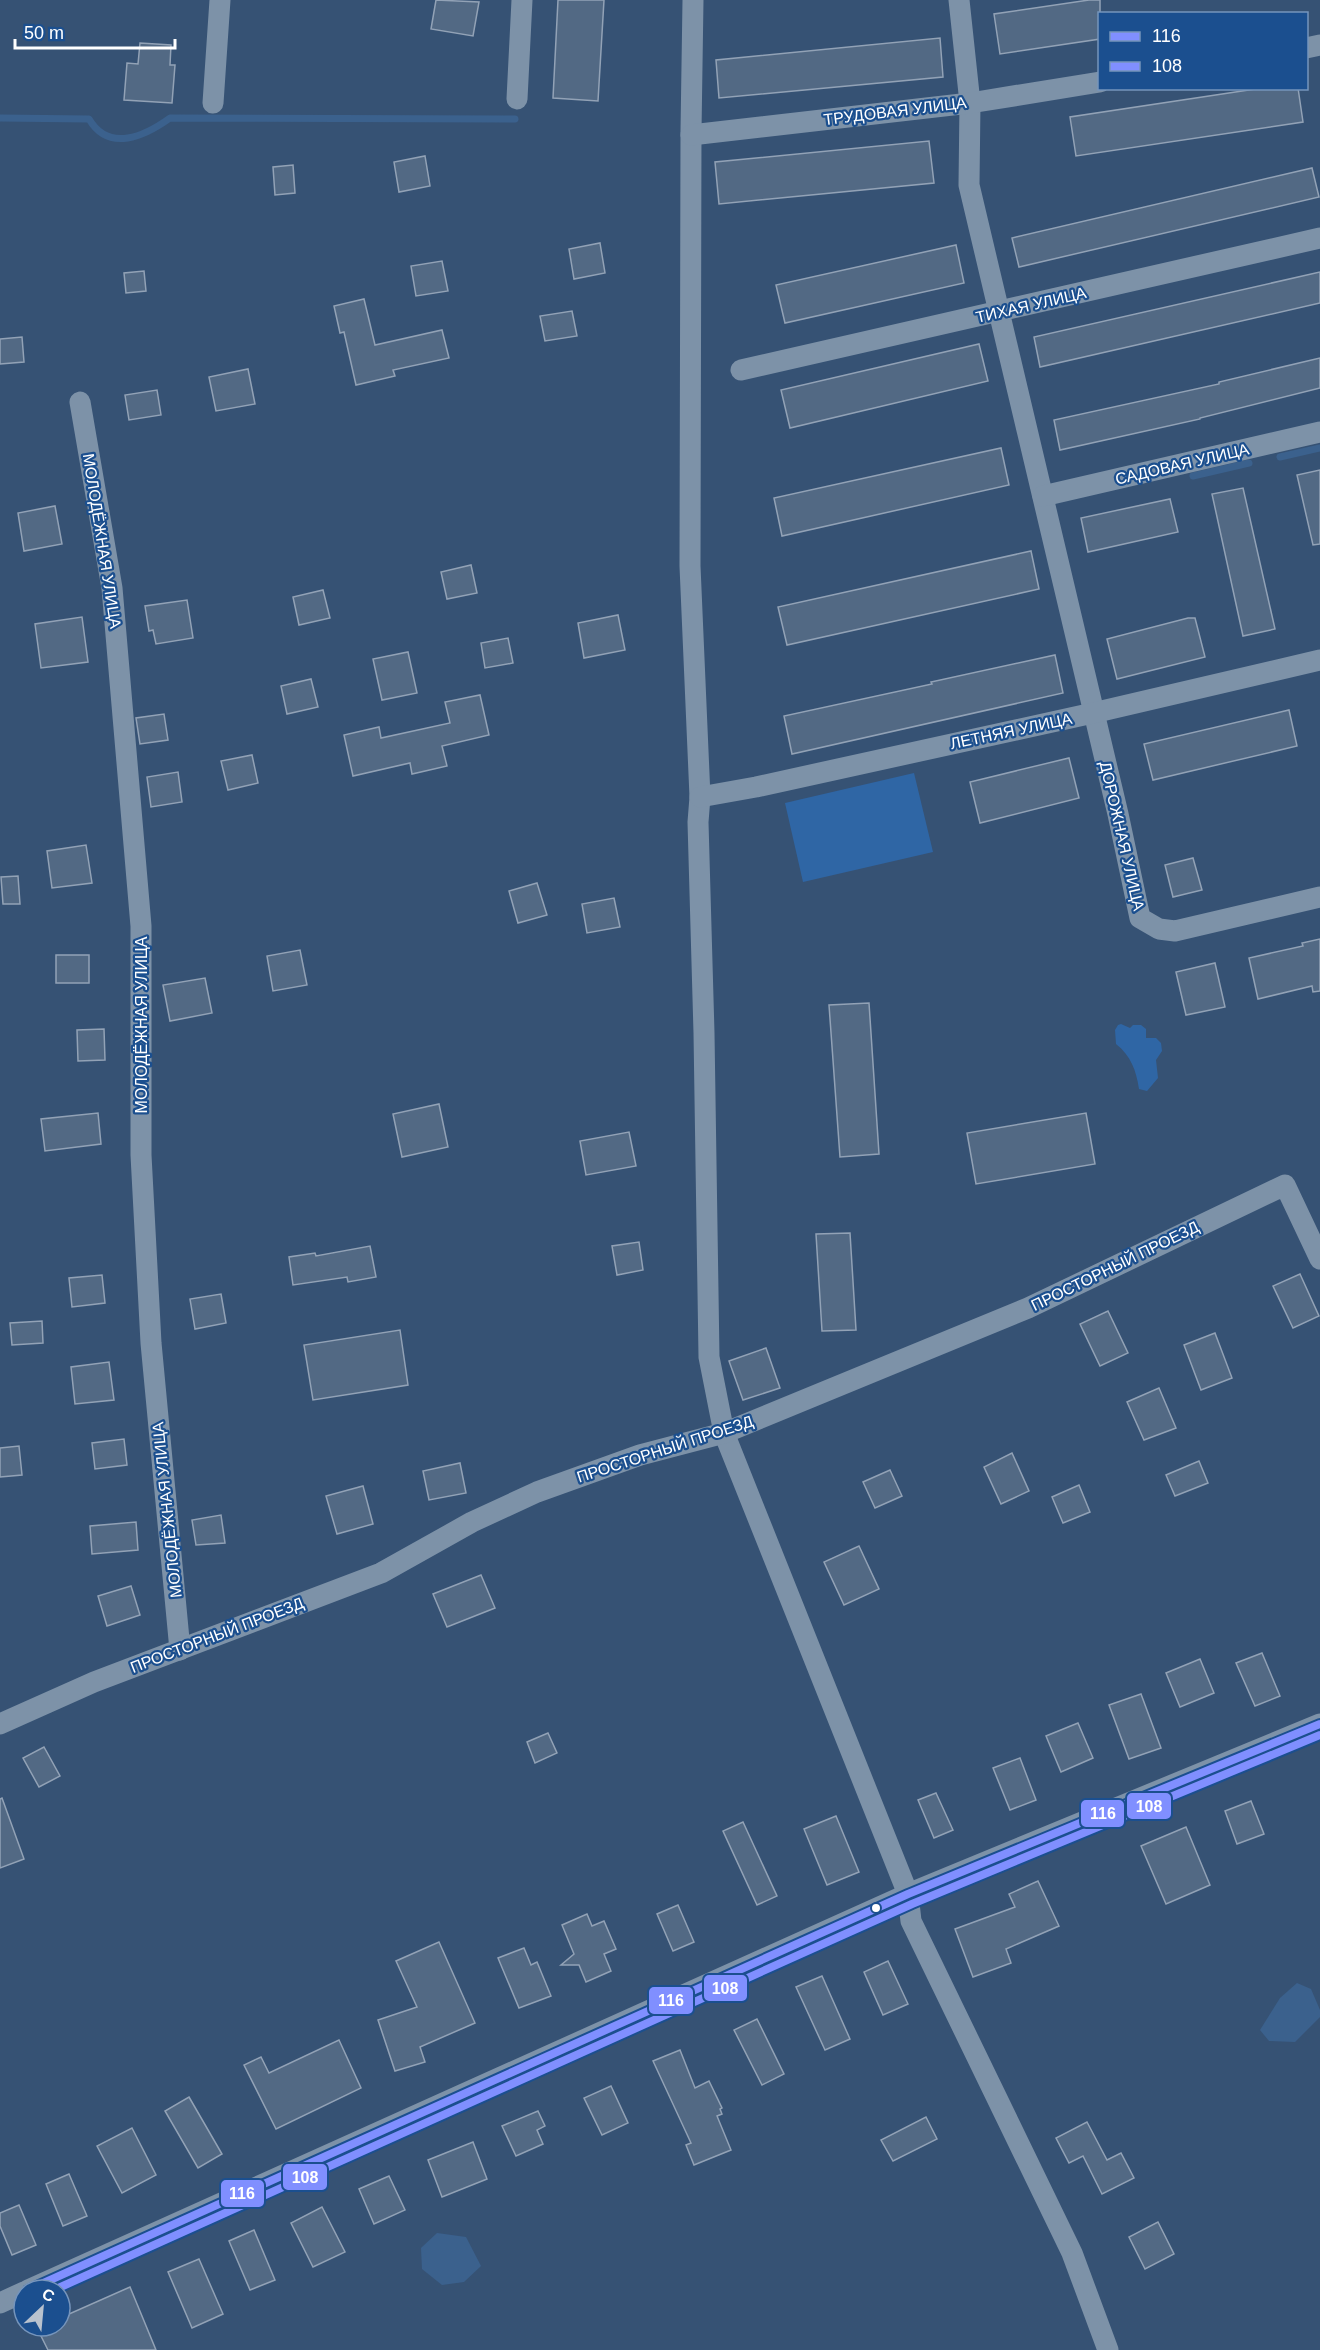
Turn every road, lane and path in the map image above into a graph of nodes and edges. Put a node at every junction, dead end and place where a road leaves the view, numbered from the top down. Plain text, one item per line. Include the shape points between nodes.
1 (220, 0) edge
2 (522, 0) edge
3 (693, 0) edge
4 (959, 0) edge
5 (1098, 82) edge
6 (517, 99) dead end
7 (213, 103) dead end
8 (970, 103) junction
9 (691, 135) junction
10 (1320, 238) edge
11 (1000, 312) junction
12 (741, 370) dead end
13 (80, 402) dead end
14 (1320, 432) edge
15 (1043, 496) junction
16 (1320, 660) edge
17 (1093, 713) junction
18 (700, 797) junction
19 (1320, 897) edge
20 (1320, 1259) edge
21 (724, 1433) junction
22 (180, 1650) junction
23 (0, 1724) edge
24 (1320, 1724) edge
25 (908, 1894) junction
26 (55, 2278) edge
27 (1108, 2350) edge

1 - 7 street
2 - 6 street
3 - 9 street
4 - 8 street
5 - 8 street, ТРУДОВАЯ УЛИЦА
8 - 9 street, ТРУДОВАЯ УЛИЦА
8 - 11 street via 969,185
9 - 18 street via 690,566
10 - 11 street, ТИХАЯ УЛИЦА
11 - 12 street, ТИХАЯ УЛИЦА
11 - 15 street
13 - 22 street, МОЛОДЁЖНАЯ УЛИЦА via 112,588 141,926 141,1155 151,1343
14 - 15 street, САДОВАЯ УЛИЦА
15 - 17 street
16 - 17 street, ЛЕТНЯЯ УЛИЦА
17 - 18 street, ЛЕТНЯЯ УЛИЦА
17 - 19 street, ДОРОЖНАЯ УЛИЦА via 1140,918 1159,929 1175,931
18 - 21 street via 709,1358
20 - 21 street, ПРОСТОРНЫЙ ПРОЕЗД via 1285,1185 1028,1308
21 - 22 street, ПРОСТОРНЫЙ ПРОЕЗД via 640,1455 537,1492 472,1522 381,1573
21 - 25 street
22 - 23 street, ПРОСТОРНЫЙ ПРОЕЗД via 94,1682
24 - 25 street
25 - 26 street
25 - 27 street via 911,1922 1072,2253

